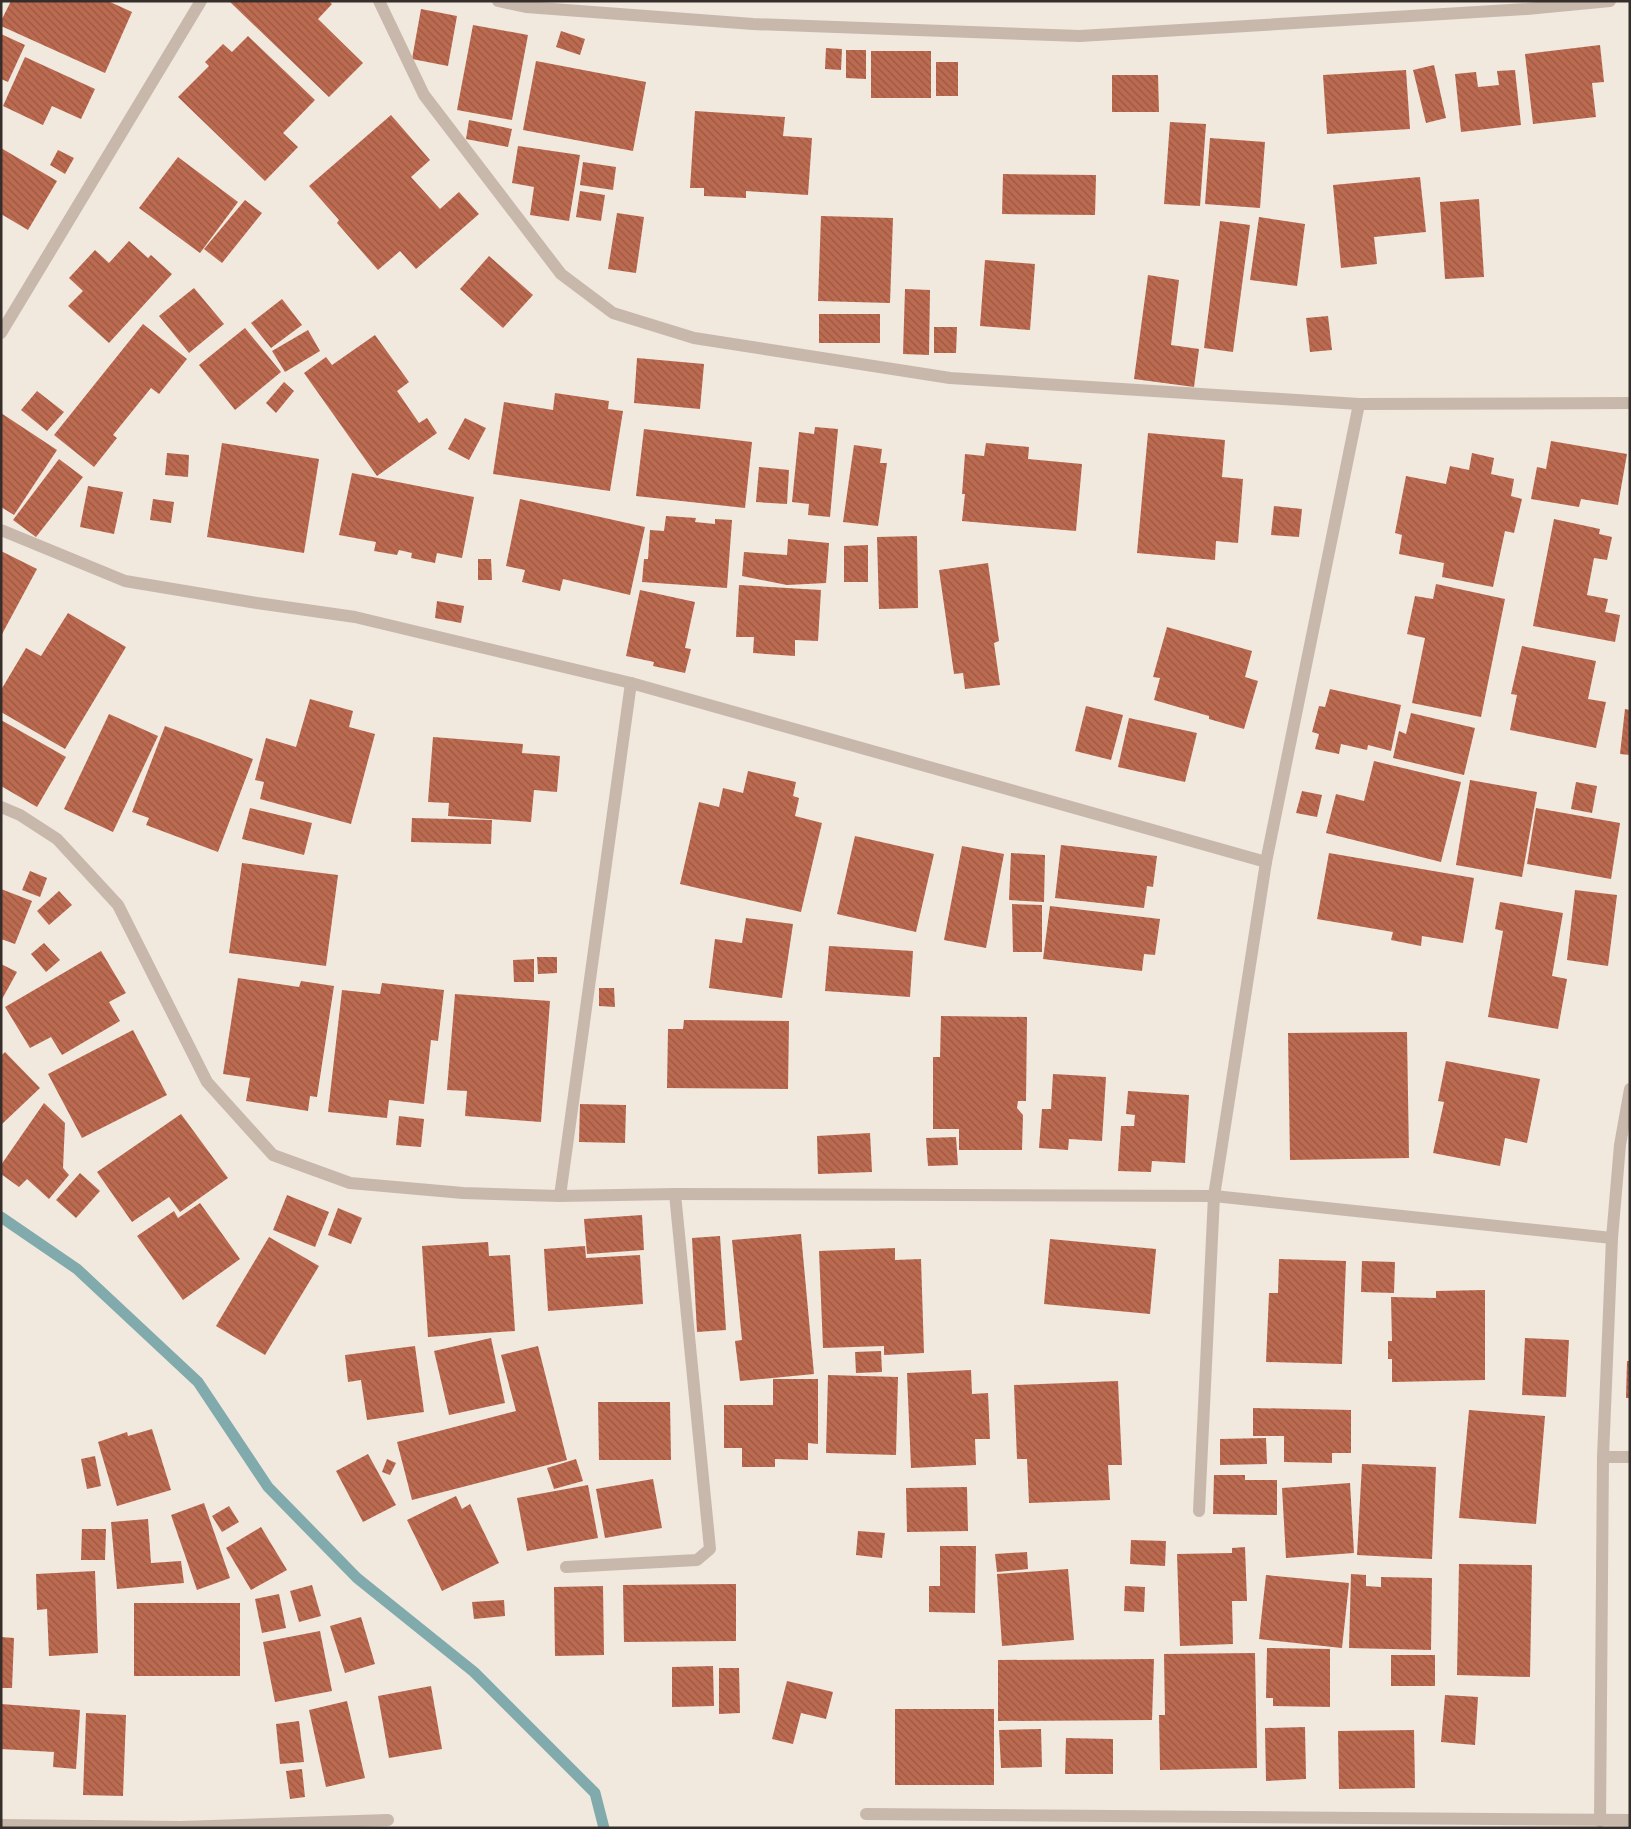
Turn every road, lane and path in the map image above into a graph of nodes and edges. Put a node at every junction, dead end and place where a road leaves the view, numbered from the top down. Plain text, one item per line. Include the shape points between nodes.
1 (201, 1) edge
2 (379, 1) edge
3 (498, 1) edge
4 (1610, 1) edge
5 (1, 333) edge
6 (1630, 403) edge
7 (1359, 404) junction
8 (1, 530) edge
9 (631, 683) junction
10 (1, 807) edge
11 (1266, 862) junction
12 (1630, 1089) edge
13 (1625, 1145) edge
14 (675, 1194) junction
15 (560, 1196) junction
16 (1214, 1196) junction
17 (1612, 1238) junction
18 (1604, 1457) junction
19 (1630, 1457) edge
20 (1199, 1511) dead end
21 (566, 1567) dead end
22 (866, 1814) dead end
23 (388, 1820) dead end
24 (1630, 1820) edge
25 (1600, 1821) junction
26 (1, 1824) edge

1 - 5 street
2 - 7 street via 424,95 562,274 613,313 694,338 950,378
3 - 4 street via 526,7 753,24 1080,36 1527,9
6 - 7 street
7 - 11 street
8 - 9 street via 125,581 355,617
9 - 11 street
9 - 15 street
10 - 15 street via 20,815 57,840 118,905 208,1082 273,1155 350,1183 462,1193
11 - 16 street
12 - 13 street
13 - 17 street
14 - 15 street
14 - 16 street
14 - 21 street via 710,1549 696,1560
16 - 17 street
16 - 20 street
17 - 18 street
18 - 19 street
18 - 25 street
22 - 25 street
23 - 26 street via 181,1827
24 - 25 street

